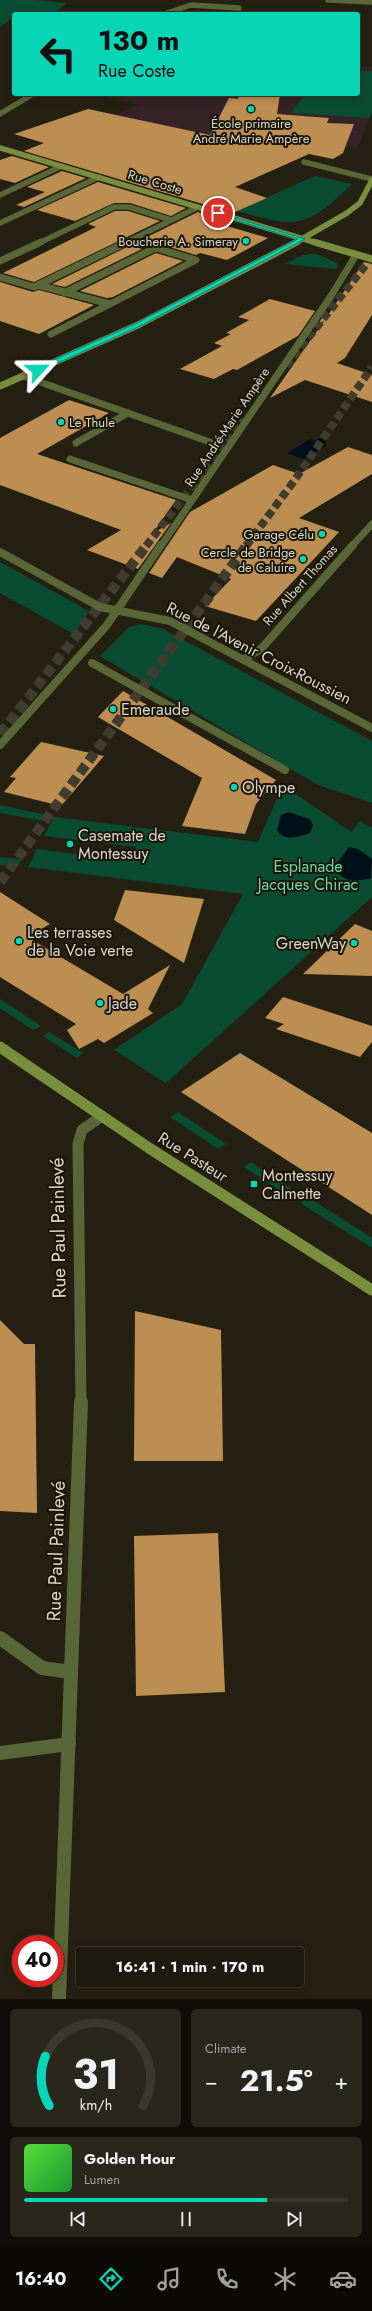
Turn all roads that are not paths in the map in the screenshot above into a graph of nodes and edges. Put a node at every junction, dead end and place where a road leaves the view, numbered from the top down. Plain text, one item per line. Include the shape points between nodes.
1 (328, 0) edge
2 (372, 2) edge
3 (239, 8) dead end
4 (168, 12) edge
5 (30, 96) edge
6 (0, 114) edge
7 (0, 148) edge
8 (304, 162) dead end
9 (62, 166) junction
10 (99, 177) junction
11 (372, 180) edge
12 (0, 195) edge
13 (198, 207) junction
14 (171, 220) junction
15 (0, 223) edge
16 (303, 239) junction
17 (132, 240) junction
18 (155, 248) junction
19 (356, 254) junction
20 (372, 259) edge
21 (0, 261) edge
22 (0, 277) edge
23 (38, 285) junction
24 (64, 293) junction
25 (110, 304) junction
26 (51, 334) dead end
27 (23, 376) junction
28 (0, 386) edge
29 (128, 413) junction
30 (210, 442) dead end
31 (76, 443) dead end
32 (70, 459) dead end
33 (192, 500) junction
34 (372, 524) edge
35 (0, 552) edge
36 (116, 612) junction
37 (244, 659) junction
38 (92, 663) dead end
39 (372, 728) edge
40 (0, 745) edge
41 (285, 770) dead end
42 (0, 1047) edge
43 (102, 1116) junction
44 (372, 1290) edge
45 (0, 1638) edge
46 (71, 1672) junction
47 (69, 1744) junction
48 (0, 1753) edge
49 (59, 1999) edge

1 - 2 street
3 - 4 street via 190,5
5 - 6 street
7 - 9 street, Rue Coste
8 - 11 street
9 - 10 street, Rue Coste
9 - 12 street
10 - 13 street, Rue Coste
10 - 15 street
11 - 16 street via 360,203
13 - 14 street
13 - 16 street, Rue Coste
14 - 17 street
14 - 21 street via 129,207 114,207
16 - 19 street, Rue Coste
16 - 27 street via 138,325
17 - 18 street
17 - 23 street
18 - 24 street
18 - 25 street via 196,260
19 - 20 street, Rue Coste
19 - 33 street, Rue André-Marie Ampère via 335,291
22 - 23 street via 34,287
23 - 24 street
24 - 25 street
25 - 26 street
27 - 28 street
27 - 29 street
29 - 30 street
29 - 31 street
32 - 33 street
33 - 36 street, Rue André-Marie Ampère
34 - 37 street, Rue Albert Thomas via 261,649
35 - 36 street, Rue de l'Avenir Croix-Roussien via 100,607
36 - 37 street, Rue de l'Avenir Croix-Roussien via 157,616
36 - 40 street, Rue André-Marie Ampère via 92,643
37 - 39 street, Rue de l'Avenir Croix-Roussien
38 - 41 street
42 - 43 street, Rue Pasteur
43 - 44 street, Rue Pasteur
43 - 46 street, Rue Paul Painlevé via 78,1134 80,1404
45 - 46 street via 42,1668
46 - 47 street, Rue Paul Painlevé
47 - 48 street
47 - 49 street, Rue Paul Painlevé

